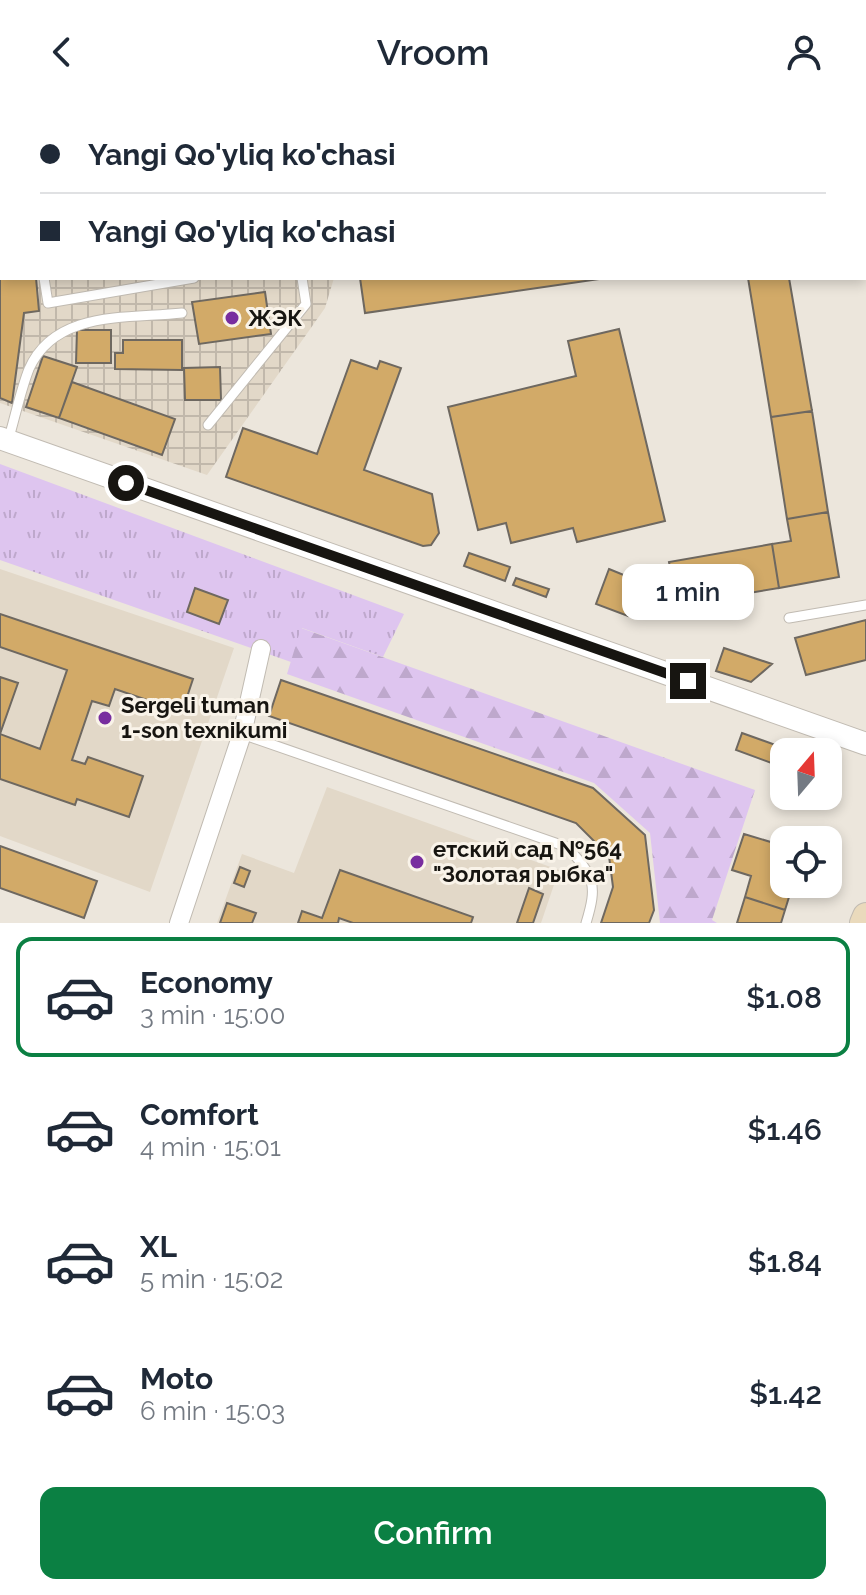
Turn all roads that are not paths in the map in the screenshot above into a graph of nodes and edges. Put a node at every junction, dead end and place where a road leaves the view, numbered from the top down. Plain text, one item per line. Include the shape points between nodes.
1 (44, 280) edge
2 (182, 280) edge
3 (302, 280) edge
4 (182, 313) dead end
5 (208, 425) dead end
6 (4, 440) edge
7 (866, 605) edge
8 (789, 618) dead end
9 (261, 649) dead end
10 (242, 734) junction
11 (866, 744) edge
12 (866, 916) edge
13 (179, 923) edge
14 (586, 923) edge
15 (863, 923) edge

1 - 2 lane via 48,303
3 - 5 lane via 306,304
4 - 6 lane via 78,324 51,336 30,368
6 - 11 street
7 - 8 lane
9 - 10 street
10 - 13 street
10 - 14 lane via 567,847 590,872 592,901
12 - 15 main road

